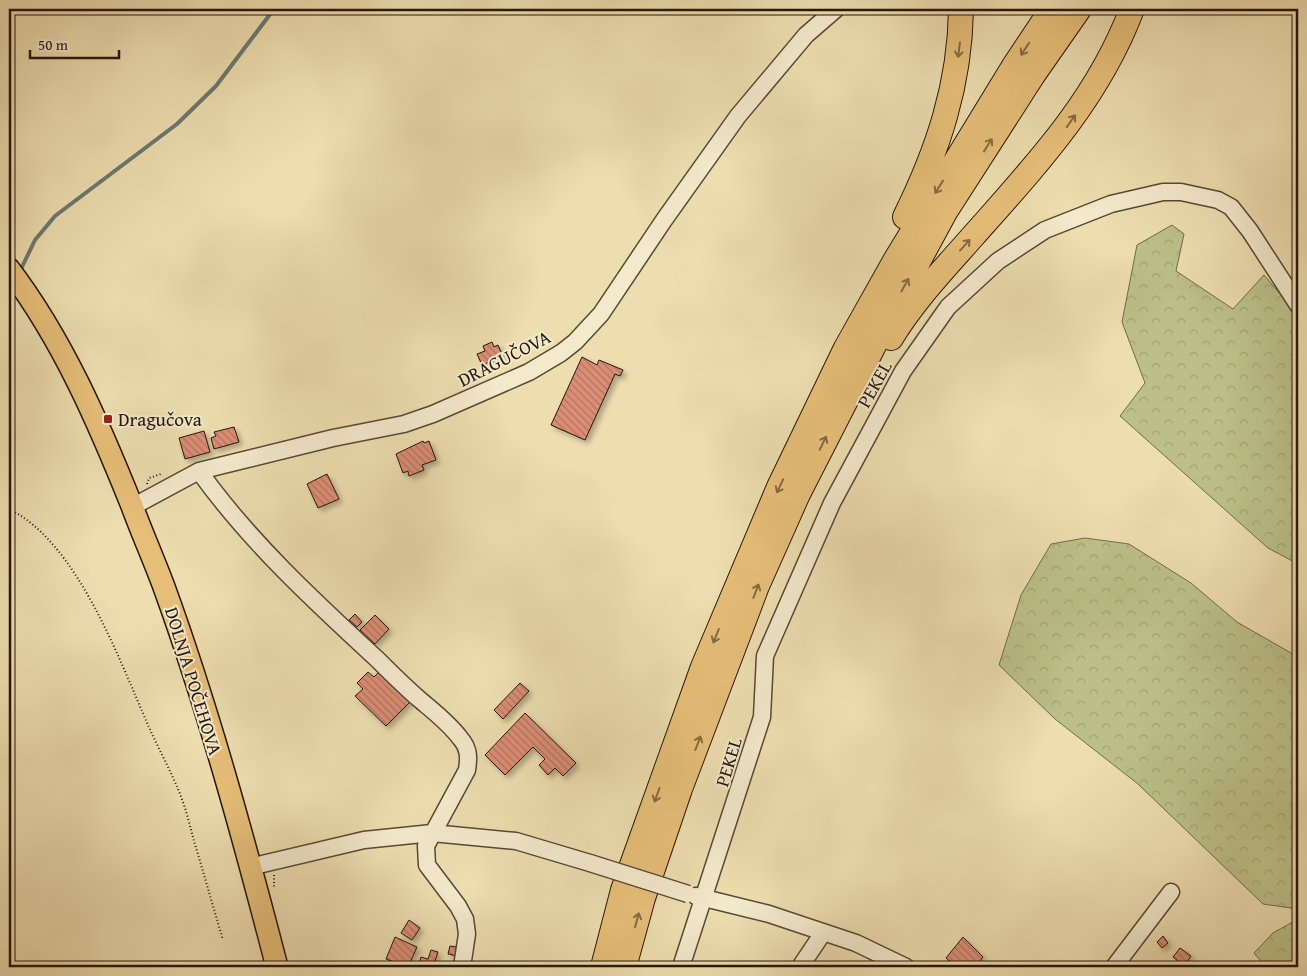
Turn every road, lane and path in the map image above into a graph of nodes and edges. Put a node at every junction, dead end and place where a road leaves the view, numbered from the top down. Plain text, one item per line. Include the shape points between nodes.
1 (836, 9) edge
2 (962, 9) edge
3 (1052, 9) edge
4 (1079, 9) edge
5 (1132, 9) edge
6 (9, 269) edge
7 (1298, 305) edge
8 (846, 348) junction
9 (834, 421) junction
10 (199, 471) junction
11 (132, 507) junction
12 (9, 509) edge
13 (432, 833) junction
14 (250, 867) junction
15 (1171, 892) dead end
16 (705, 898) junction
17 (823, 933) junction
18 (223, 940) dead end
19 (278, 967) edge
20 (462, 967) edge
21 (603, 967) edge
22 (624, 967) edge
23 (682, 967) edge
24 (800, 967) edge
25 (906, 967) edge
26 (1114, 967) edge

1 - 10 street, DRAGUČOVA via 806,35 744,109 601,314 561,353 529,372 404,424
2 -> 8 highway via 954,90 933,154 888,252 848,324
3 -> 8 highway via 929,203
9 -> 4 highway via 946,212
9 -> 5 highway via 853,403 898,326 933,281 1071,122 1120,40
6 - 11 main road, DOLNJA POČEHOVA via 50,330 88,403
7 - 16 street, PEKEL via 1250,231 1231,208 1218,200 1163,192 1111,204 1045,230 998,261 948,307 903,371 832,503 765,656 762,717
8 -> 21 highway via 779,487 703,667 623,890
22 -> 9 highway via 643,898 680,789 757,586
10 - 11 street, DRAGUČOVA
10 - 13 street via 270,556 461,738 469,758 467,770
11 - 14 main road, DOLNJA POČEHOVA via 164,585 186,652
12 - 18 path via 34,525 61,556 94,604 116,648 180,794
13 - 14 street via 364,840
13 - 16 street, bridge via 516,841
13 - 20 street via 426,846 426,865 465,919 467,934
14 - 19 main road, DOLNJA POČEHOVA
15 - 26 street
16 - 17 street via 769,914
16 - 23 street, PEKEL
17 - 24 street
17 - 25 street via 856,943

